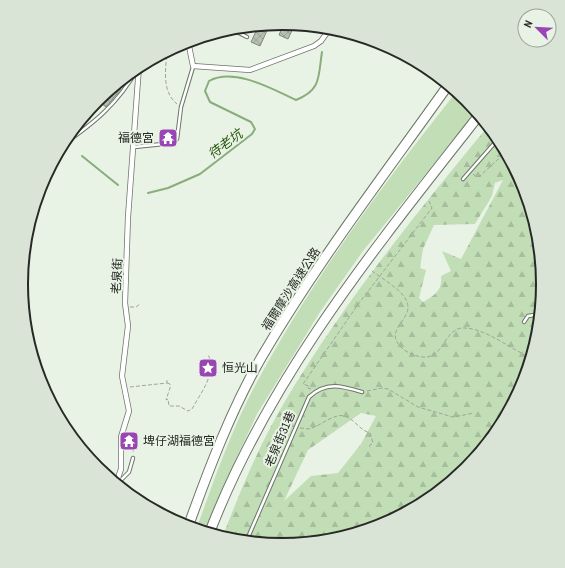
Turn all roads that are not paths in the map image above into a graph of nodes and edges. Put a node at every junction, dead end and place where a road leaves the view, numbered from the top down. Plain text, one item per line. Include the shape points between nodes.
1 (239, 33) edge
2 (326, 33) edge
3 (247, 37) dead end
4 (189, 47) edge
5 (193, 66) junction
6 (138, 75) edge
7 (131, 80) edge
8 (446, 90) edge
9 (476, 119) edge
10 (78, 134) edge
11 (494, 143) edge
12 (134, 147) junction
13 (463, 179) dead end
14 (535, 315) edge
15 (524, 322) dead end
16 (362, 392) road end
17 (133, 458) road end
18 (119, 478) edge
19 (121, 480) edge
20 (190, 521) edge
21 (211, 528) edge
22 (249, 536) edge

1 - 3 lane
2 - 5 street via 314,46 250,70
4 - 5 street
5 - 12 lane via 180,107 177,139 172,143
6 - 12 street, 老泉街
7 - 10 lane via 104,114
8 - 20 highway, 福爾摩沙高速公路 via 312,276 260,359 224,434
9 - 21 highway via 323,319 256,429
11 - 13 lane
12 - 18 street, 老泉街 via 128,217 128,326 122,376 129,411 121,436
14 - 15 lane via 528,316
16 - 22 lane, 老泉街31巷 via 342,386 330,386 316,391 307,401
17 - 19 lane via 128,472

